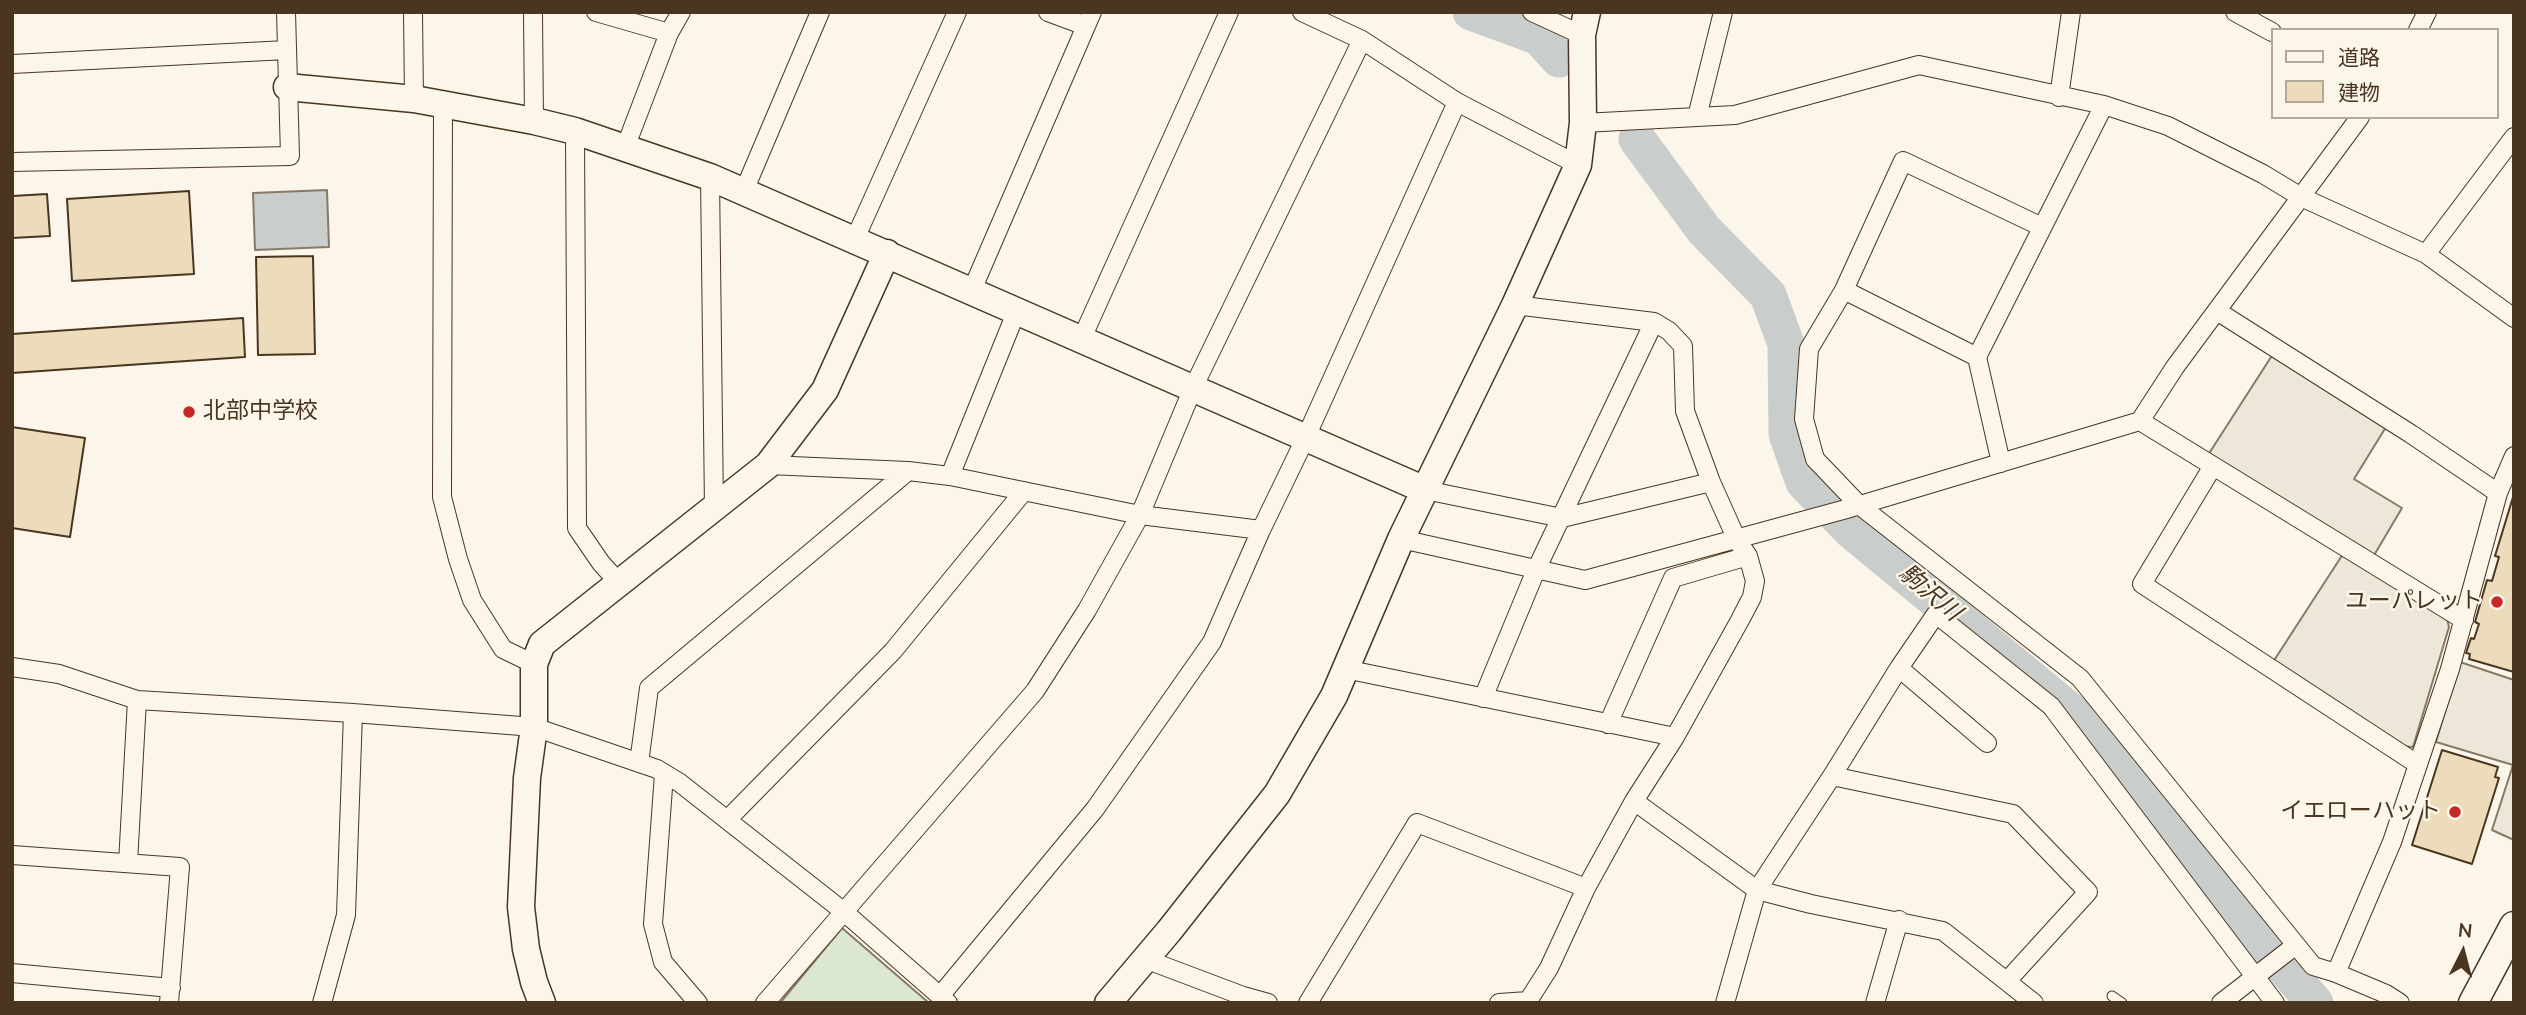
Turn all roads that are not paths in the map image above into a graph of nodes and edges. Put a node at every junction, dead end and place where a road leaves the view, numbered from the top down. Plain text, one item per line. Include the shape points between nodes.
1 (286, 12) edge
2 (413, 12) edge
3 (533, 12) edge
4 (596, 12) edge
5 (681, 12) edge
6 (820, 12) edge
7 (957, 12) edge
8 (1048, 12) edge
9 (1229, 12) edge
10 (1302, 12) edge
11 (1532, 12) edge
12 (1723, 12) edge
13 (2071, 12) edge
14 (2235, 12) edge
15 (2427, 12) edge
16 (1089, 19) edge
17 (1584, 24) edge
18 (2419, 28) edge
19 (2270, 31) edge
20 (668, 33) junction
21 (1362, 40) junction
22 (286, 50) junction
23 (12, 64) edge
24 (287, 87) junction
25 (2059, 97) junction
26 (414, 99) junction
27 (1457, 102) junction
28 (443, 105) junction
29 (2104, 106) junction
30 (1697, 117) junction
31 (2359, 119) edge
32 (534, 121) junction
33 (1583, 123) junction
34 (575, 131) junction
35 (2514, 137) edge
36 (625, 148) junction
37 (12, 162) edge
38 (1578, 165) junction
39 (710, 177) junction
40 (744, 191) junction
41 (2301, 197) junction
42 (2042, 227) junction
43 (854, 241) junction
44 (887, 253) junction
45 (2426, 254) junction
46 (971, 290) junction
47 (1844, 290) junction
48 (1515, 305) junction
49 (1017, 310) junction
50 (2217, 311) junction
51 (2514, 318) edge
52 (1654, 322) junction
53 (1082, 338) junction
54 (1977, 356) junction
55 (1193, 388) junction
56 (2140, 421) junction
57 (1306, 437) junction
58 (2514, 456) edge
59 (2001, 463) junction
60 (768, 464) junction
61 (2213, 466) junction
62 (908, 471) junction
63 (950, 476) junction
64 (1711, 482) junction
65 (1425, 490) junction
66 (1024, 491) junction
67 (2498, 493) junction
68 (1855, 506) junction
69 (714, 509) junction
70 (1140, 515) junction
71 (1562, 518) junction
72 (1261, 530) junction
73 (1401, 539) junction
74 (1737, 540) junction
75 (1748, 556) junction
76 (1536, 570) junction
77 (619, 583) junction
78 (2463, 620) junction
79 (534, 664) junction
80 (12, 667) edge
81 (1899, 668) junction
82 (1345, 669) junction
83 (1483, 698) junction
84 (137, 700) junction
85 (353, 713) junction
86 (1608, 724) junction
87 (534, 727) junction
88 (1675, 737) junction
89 (1987, 743) dead end
90 (639, 763) junction
91 (2417, 764) junction
92 (664, 774) junction
93 (1832, 776) junction
94 (1634, 801) junction
95 (727, 820) junction
96 (12, 855) edge
97 (128, 863) junction
98 (1586, 888) junction
99 (1757, 890) junction
100 (843, 911) junction
101 (1899, 920) junction
102 (2514, 926) edge
103 (2291, 948) junction
104 (1145, 959) junction
105 (12, 973) edge
106 (2336, 973) junction
107 (2260, 974) junction
108 (2007, 981) junction
109 (170, 995) edge
110 (2112, 996) dead end
111 (944, 999) edge
112 (322, 1003) edge
113 (542, 1003) edge
114 (698, 1003) edge
115 (765, 1003) edge
116 (1108, 1003) edge
117 (1268, 1003) edge
118 (1308, 1003) edge
119 (1499, 1003) edge
120 (1725, 1003) edge
121 (1875, 1003) edge
122 (2034, 1003) edge
123 (2122, 1003) edge
124 (2221, 1003) edge
125 (2274, 1003) edge
126 (2400, 1003) edge
127 (2473, 1003) edge

1 - 22 street
2 - 26 street
3 - 32 street
4 - 20 street
5 - 20 street
6 - 40 street
7 - 43 street
8 - 16 street
9 - 53 street
10 - 21 street
11 - 17 street
12 - 30 street
13 - 25 street
14 - 19 street
15 - 18 street
16 - 46 street
17 - 33 street
20 - 36 street
21 - 27 street
21 - 55 street
22 - 23 street
22 - 24 street
24 - 26 street
24 - 37 street via 290,156
25 - 29 street
25 - 30 street via 1919,65 1735,115
26 - 28 street
27 - 38 street
27 - 57 street
28 - 32 street
28 - 79 street via 442,496 472,600 503,649
29 - 41 street via 2168,126
29 - 42 street
30 - 33 street
31 - 41 street
32 - 34 street
33 - 38 street
34 - 36 street
34 - 77 street via 577,528
35 - 45 street
36 - 39 street
38 - 48 street
39 - 40 street
39 - 69 street
40 - 43 street
41 - 45 street
41 - 50 street
42 - 47 street via 1903,161
42 - 54 street
43 - 44 street
44 - 46 street
44 - 60 street via 825,390
45 - 51 street
46 - 49 street
47 - 54 street
47 - 68 street via 1809,349 1804,419 1815,459
48 - 52 street
48 - 65 street
49 - 53 street
49 - 63 street
50 - 56 street
50 - 67 street
52 - 64 street via 1683,346 1685,411
52 - 71 street
53 - 55 street
54 - 59 street
55 - 57 street
55 - 70 street
56 - 59 street
56 - 61 street
57 - 65 street
57 - 72 street
58 - 67 street
59 - 68 street
60 - 62 street
60 - 69 street
61 - 78 street
61 - 91 street via 2142,584
62 - 63 street
62 - 90 street via 649,688
63 - 66 street
64 - 71 street
64 - 74 street
65 - 71 street
65 - 73 street
66 - 70 street
66 - 95 street via 893,652
67 - 78 street
68 - 74 street
68 - 103 street via 2080,678
69 - 77 street
70 - 72 street
70 - 100 street via 1035,691
71 - 76 street
72 - 111 street via 1212,642 1095,809
73 - 76 street
73 - 82 street
74 - 75 street
74 - 76 street via 1585,580
75 - 86 street via 1672,578
75 - 88 street via 1755,581 1752,597
76 - 83 street
77 - 79 street via 542,644
78 - 91 street
79 - 87 street
80 - 84 street via 59,674
81 - 89 street
81 - 93 street
81 - 107 street via 1936,614 2051,706
82 - 83 street
82 - 104 street via 1278,794
83 - 86 street
84 - 85 street
84 - 97 street
85 - 87 street
85 - 112 street via 346,915
86 - 88 street
87 - 90 street
87 - 113 street via 521,907 526,949
88 - 94 street
90 - 92 street
91 - 106 street via 2392,842
92 - 95 street
92 - 114 street via 653,925 663,962
93 - 99 street
93 - 108 street via 2013,814 2088,892
94 - 98 street
94 - 99 street
95 - 100 street
96 - 97 street
97 - 109 street via 180,867
98 - 118 street via 1417,823
98 - 119 street via 1549,968 1528,1001
99 - 101 street
99 - 120 street
100 - 111 street
100 - 115 street
101 - 108 street via 1943,930
101 - 121 street
102 - 127 main road
103 - 106 street via 2312,966
103 - 107 street
104 - 116 street
104 - 117 street
105 - 109 street
106 - 126 street
107 - 124 street
107 - 125 street
108 - 122 street
110 - 123 lane

